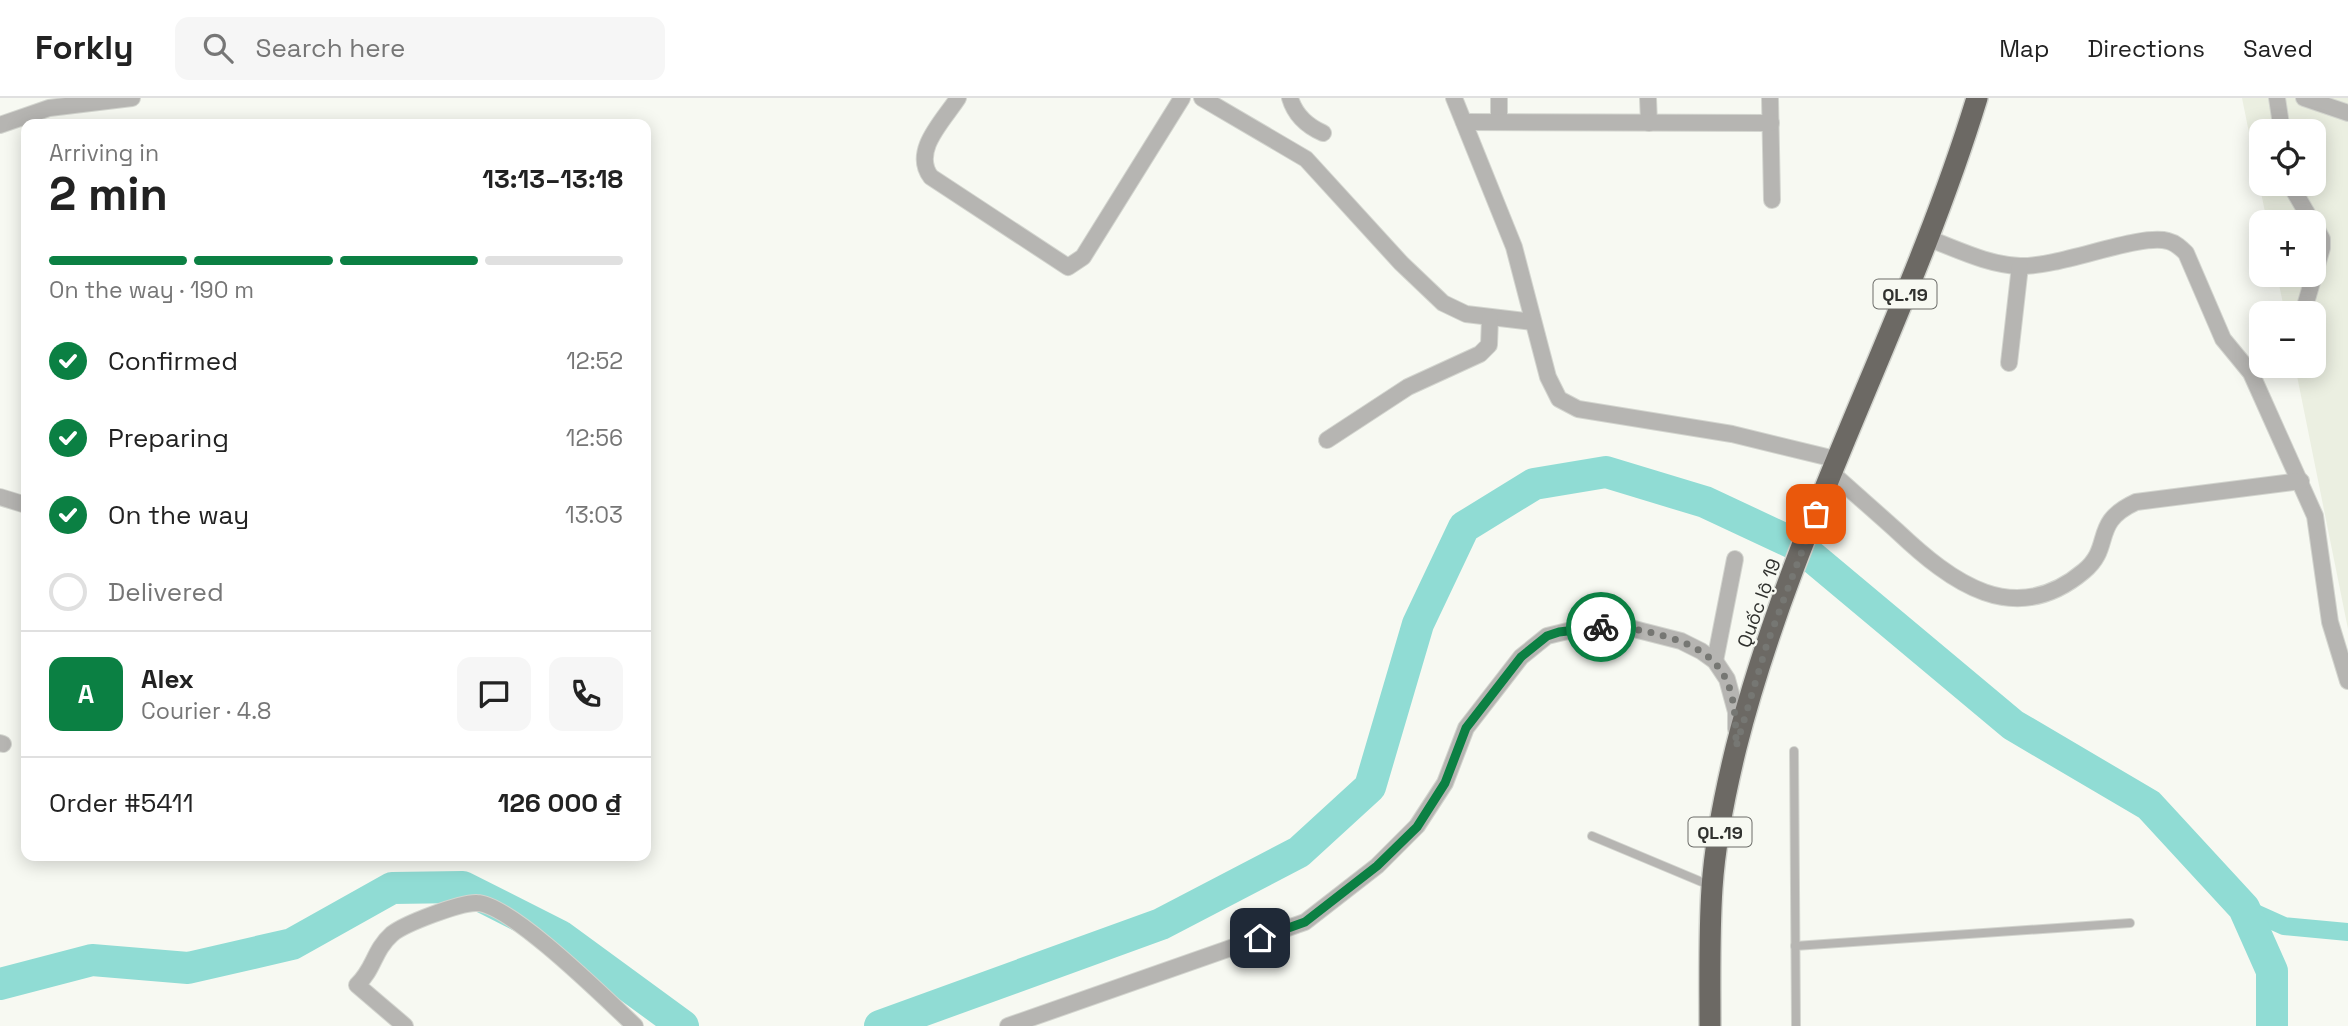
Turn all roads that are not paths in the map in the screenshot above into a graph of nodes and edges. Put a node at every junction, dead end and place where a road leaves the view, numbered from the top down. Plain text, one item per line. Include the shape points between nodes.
1 (132, 98) edge
2 (958, 98) edge
3 (1182, 98) edge
4 (1202, 98) edge
5 (1290, 98) edge
6 (1454, 98) edge
7 (1499, 98) edge
8 (1648, 98) edge
9 (1770, 98) edge
10 (1977, 98) edge
11 (2277, 98) edge
12 (2304, 98) edge
13 (2348, 113) edge
14 (2280, 119) edge
15 (1464, 122) junction
16 (1499, 122) junction
17 (1649, 123) junction
18 (1771, 123) junction
19 (0, 125) edge
20 (1323, 133) dead end
21 (1772, 200) dead end
22 (1927, 238) junction
23 (2020, 266) junction
24 (1490, 318) junction
25 (1533, 322) junction
26 (2009, 363) dead end
27 (1327, 440) dead end
28 (1833, 474) junction
29 (2301, 481) junction
30 (0, 497) edge
31 (21, 503) edge
32 (1735, 559) dead end
33 (1715, 661) junction
34 (2348, 681) edge
35 (1736, 747) junction
36 (1794, 751) dead end
37 (1592, 836) dead end
38 (1712, 887) junction
39 (2130, 923) dead end
40 (1795, 946) junction
41 (405, 1026) edge
42 (635, 1026) edge
43 (1008, 1026) edge
44 (1710, 1026) edge
45 (1796, 1026) edge

1 - 19 street via 49,108
2 - 3 street via 925,148 925,170 1073,267
4 - 24 street via 1306,159 1443,303
5 - 20 street via 1300,117
6 - 15 street
7 - 16 street
8 - 17 street
9 - 18 street
10 - 22 highway, QL.19 via 1958,162
11 - 14 street
12 - 13 street
15 - 16 street
15 - 25 street via 1510,234
16 - 17 street
17 - 18 street
18 - 21 street
22 - 23 street via 1997,264
22 - 28 highway, QL.19
23 - 26 street
23 - 29 street via 2072,260 2160,239 2180,247 2222,340 2251,373
24 - 25 street
24 - 27 street via 1486,349 1408,387
25 - 28 street via 1548,377 1567,405 1732,434
28 - 29 street via 1924,558 1986,595 2001,597 2036,595 2075,578 2095,559 2112,515 2136,502
28 - 35 highway, Quốc lộ 19 / QL.19 via 1767,644
29 - 34 street via 2315,516 2330,622
30 - 31 street
32 - 33 street
33 - 35 street via 1732,694
33 - 43 street via 1681,641 1634,629 1576,629 1547,636 1521,657 1466,728 1445,783 1417,827 1377,866 1305,922
35 - 38 highway, Quốc lộ 19 / QL.19
36 - 40 lane
37 - 38 lane
38 - 44 highway, Quốc lộ 19 / QL.19
39 - 40 lane
40 - 45 lane
41 - 42 street via 357,985 370,973 375,951 395,932 478,902 546,944

